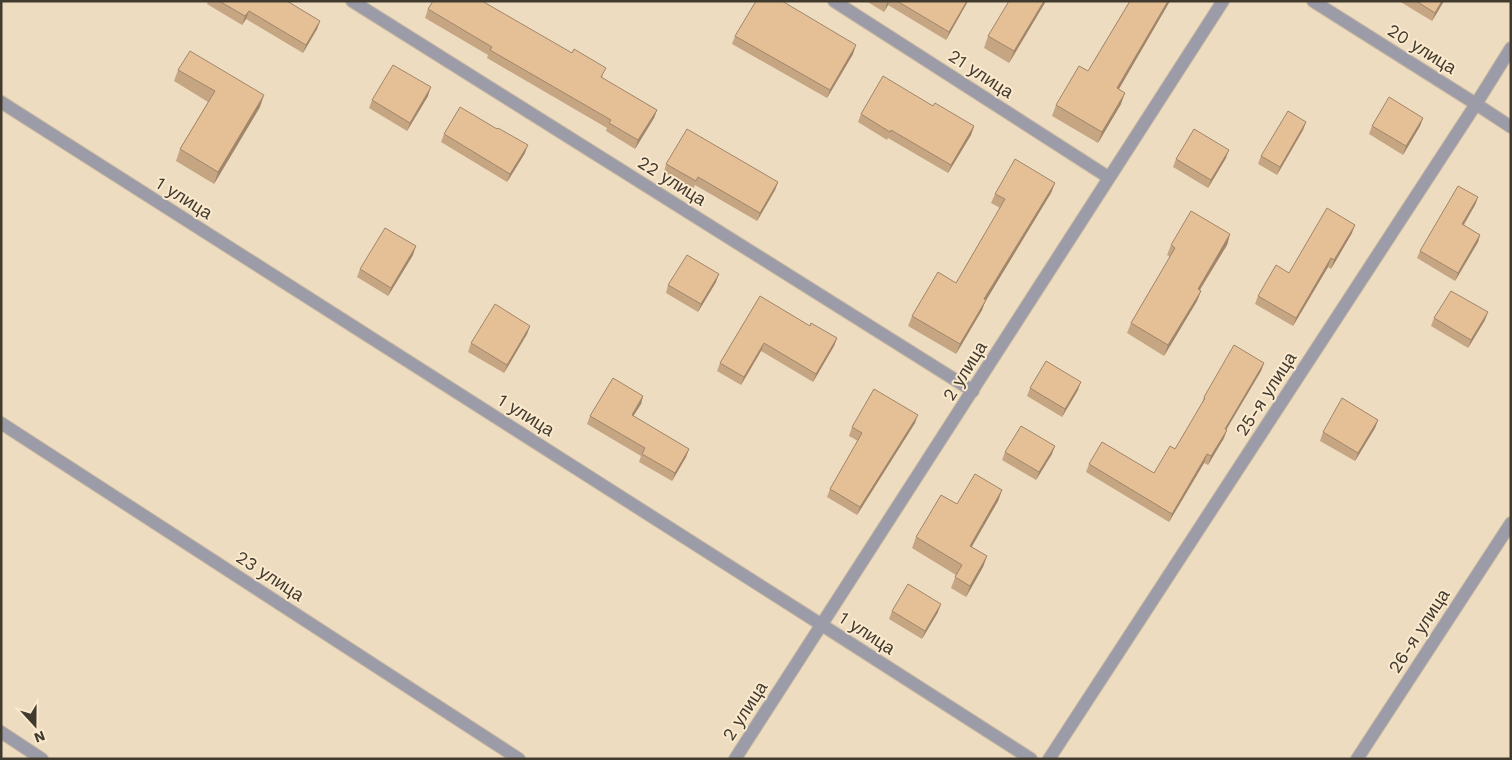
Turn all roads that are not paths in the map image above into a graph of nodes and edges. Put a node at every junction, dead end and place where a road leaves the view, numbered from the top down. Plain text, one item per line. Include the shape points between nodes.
1 (352, 1) edge
2 (834, 1) edge
3 (1222, 1) edge
4 (1313, 1) edge
5 (1511, 48) edge
6 (1, 102) edge
7 (1476, 104) junction
8 (1511, 127) edge
9 (1108, 177) junction
10 (973, 390) junction
11 (1, 423) edge
12 (1511, 523) edge
13 (822, 625) junction
14 (1, 732) edge
15 (42, 759) edge
16 (519, 759) edge
17 (735, 759) edge
18 (1031, 759) edge
19 (1049, 759) edge
20 (1357, 759) edge

1 - 10 street, 22 улица
2 - 9 street, 21 улица
3 - 9 street, 2 улица
4 - 7 street, 20 улица
5 - 7 street, 25-я улица
6 - 13 street, 1 улица
7 - 8 street, 20 улица
7 - 19 street, 25-я улица
9 - 10 street, 2 улица
10 - 13 street, 2 улица
11 - 16 street, 23 улица
12 - 20 street, 26-я улица
13 - 17 street, 2 улица
13 - 18 street, 1 улица
14 - 15 street

